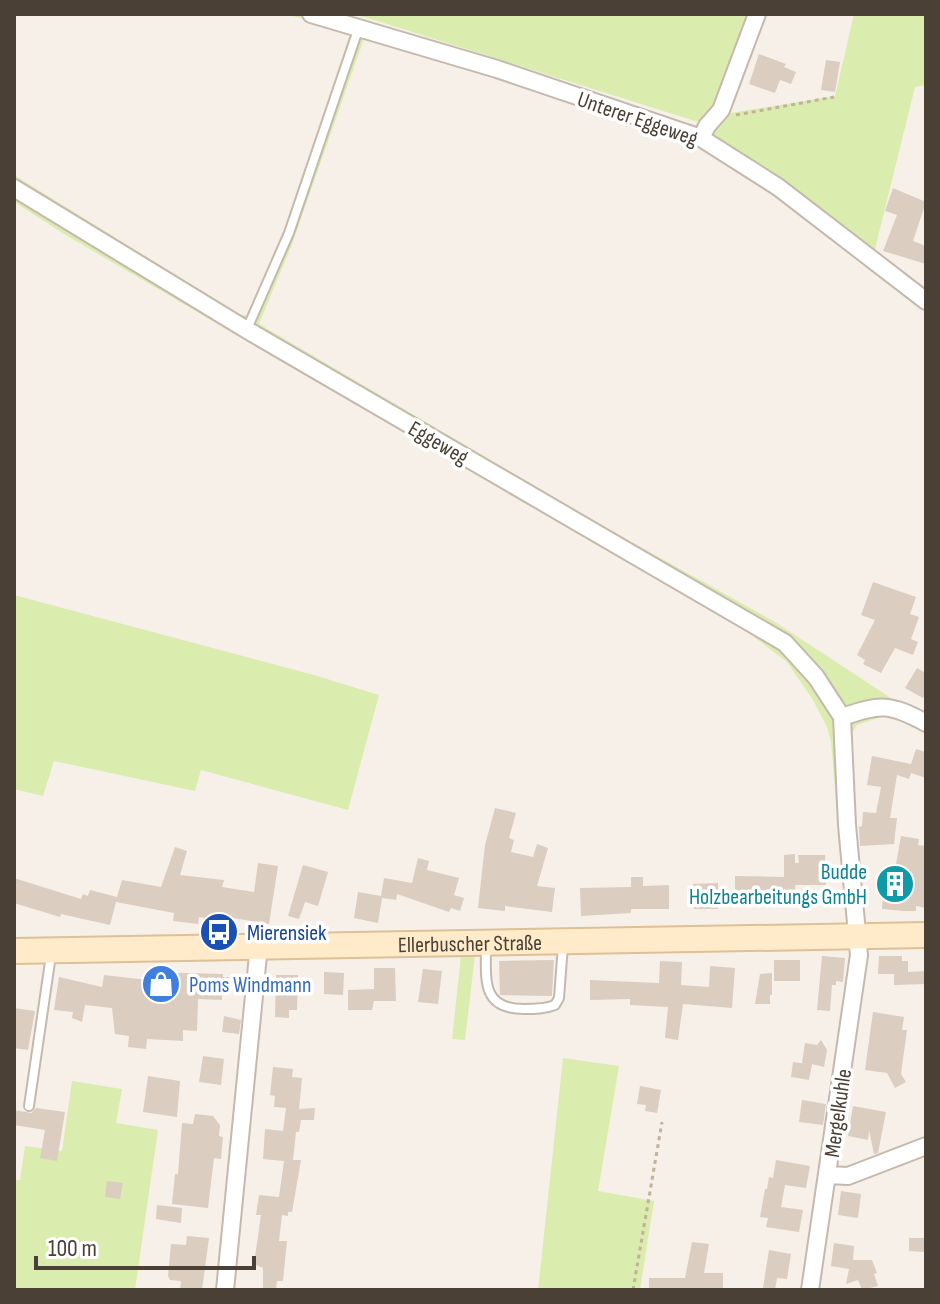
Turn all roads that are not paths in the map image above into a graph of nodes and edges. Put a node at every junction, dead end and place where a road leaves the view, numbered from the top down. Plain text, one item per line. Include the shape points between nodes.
1 (311, 14) edge
2 (757, 14) edge
3 (359, 27) junction
4 (701, 138) junction
5 (14, 188) edge
6 (926, 301) edge
7 (247, 330) junction
8 (842, 717) junction
9 (926, 723) edge
10 (926, 935) edge
11 (856, 936) junction
12 (563, 940) junction
13 (486, 942) junction
14 (259, 945) junction
15 (51, 950) junction
16 (14, 951) edge
17 (29, 1106) dead end
18 (926, 1146) edge
19 (828, 1175) junction
20 (225, 1290) edge
21 (810, 1290) edge

1 - 3 street, Unterer Eggeweg
2 - 4 street via 721,110
3 - 4 street, Unterer Eggeweg
3 - 7 lane via 289,233
4 - 6 street, Unterer Eggeweg via 778,187
5 - 7 street, Eggeweg
7 - 8 street, Eggeweg via 785,643
8 - 9 street via 875,706 902,710
8 - 11 street, Eggeweg
10 - 11 main road, Ellerbuscher Straße
11 - 12 main road, Ellerbuscher Straße
11 - 19 street, Mergelkuhle via 859,955
12 - 13 main road, Ellerbuscher Straße
12 - 13 lane via 559,998 545,1009 502,1007 494,1001 486,978
13 - 14 main road, Ellerbuscher Straße
14 - 15 main road, Ellerbuscher Straße
14 - 20 street
15 - 16 main road, Ellerbuscher Straße
15 - 17 lane
18 - 19 street via 848,1176
19 - 21 street, Mergelkuhle

